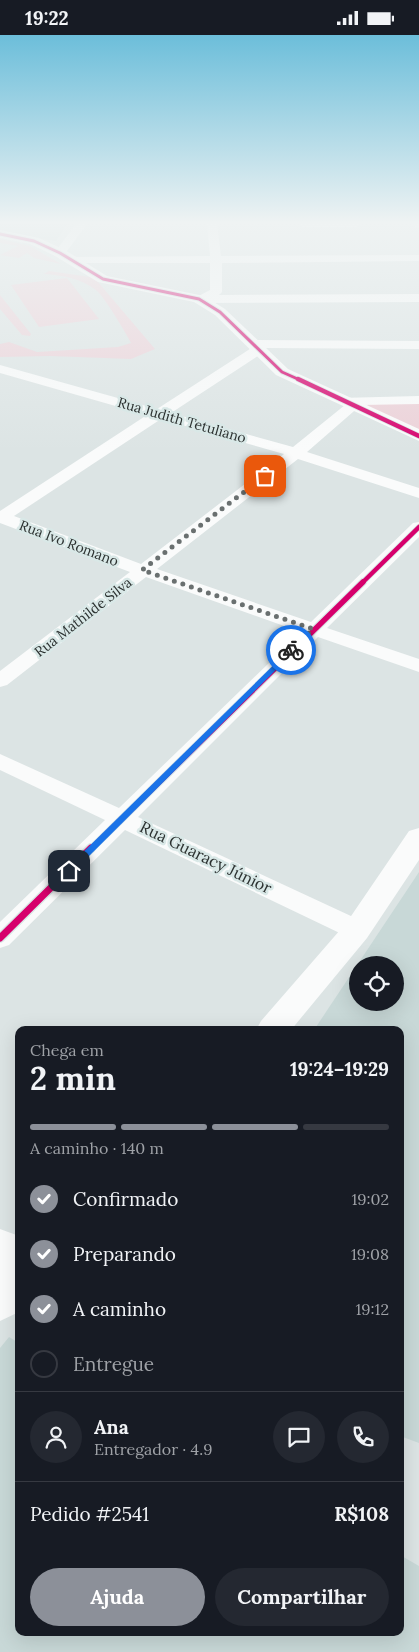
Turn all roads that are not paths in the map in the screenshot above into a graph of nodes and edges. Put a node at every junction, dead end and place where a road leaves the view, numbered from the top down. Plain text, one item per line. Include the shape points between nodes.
1 (199, 299) edge
2 (419, 345) edge
3 (257, 347) junction
4 (0, 369) edge
5 (419, 400) edge
6 (350, 403) junction
7 (160, 413) junction
8 (419, 436) edge
9 (296, 453) junction
10 (419, 493) edge
11 (1, 518) edge
12 (419, 527) edge
13 (142, 570) junction
14 (313, 629) junction
15 (419, 666) edge
16 (0, 681) edge
17 (0, 761) edge
18 (124, 817) junction
19 (419, 838) edge
20 (357, 930) junction
21 (0, 938) edge
22 (275, 1026) edge
23 (0, 1244) edge
24 (15, 1251) edge
25 (15, 1270) edge
26 (0, 1271) edge
27 (15, 1292) edge
28 (0, 1301) edge

1 - 3 street via 220,312
2 - 3 street
3 - 6 street via 282,373
3 - 7 street
4 - 7 street, Rua Judith Tetuliano
5 - 6 street
6 - 8 street
6 - 9 street, Rua Mathilde Silva
7 - 9 street, Rua Judith Tetuliano
7 - 11 street
9 - 10 street, Rua Judith Tetuliano
9 - 13 street, Rua Mathilde Silva
11 - 13 street, Rua Ivo Romano
12 - 14 street
13 - 14 street, Rua Ivo Romano
13 - 16 street, Rua Mathilde Silva
14 - 15 street, Rua Ivo Romano
14 - 18 street
17 - 18 street, Rua Guaracy Júnior
18 - 20 street, Rua Guaracy Júnior
18 - 21 street
19 - 20 street
20 - 22 street
23 - 24 street
25 - 26 street
27 - 28 street

